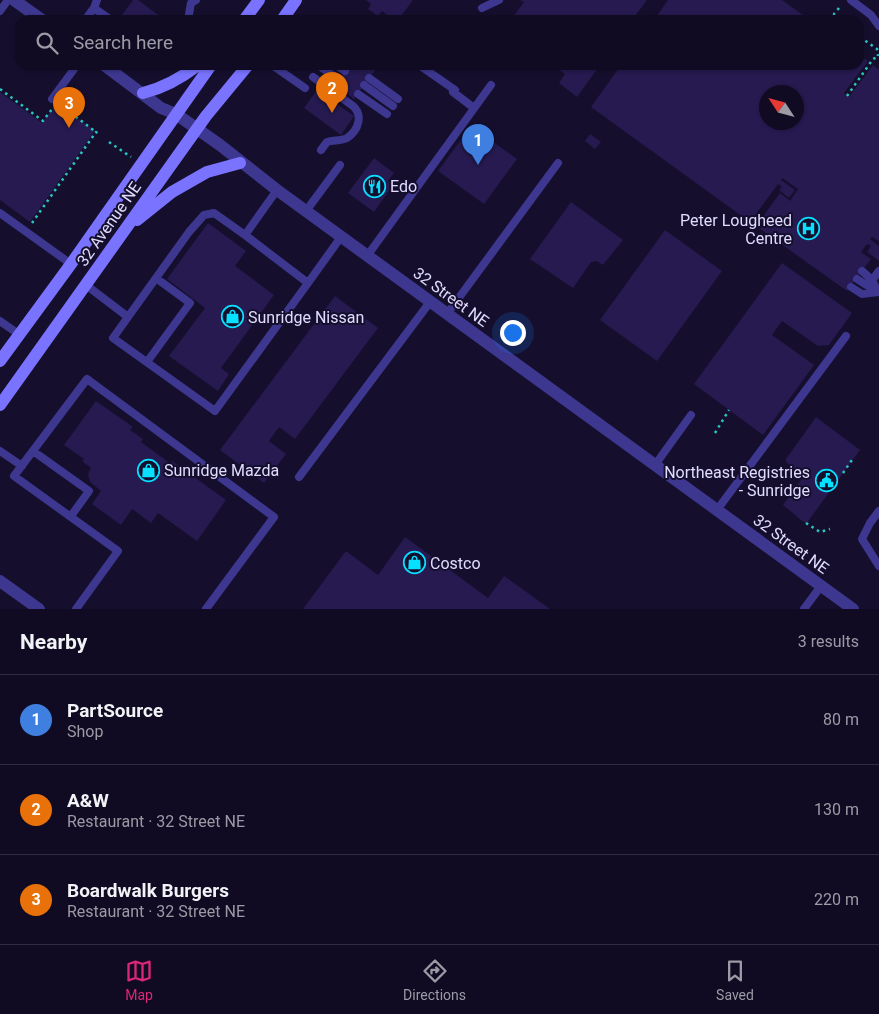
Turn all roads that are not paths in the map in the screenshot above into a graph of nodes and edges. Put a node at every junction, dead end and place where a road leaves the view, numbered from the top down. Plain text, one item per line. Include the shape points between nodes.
1 (8, 0) edge
2 (14, 0) edge
3 (296, 0) edge
4 (499, 0) edge
5 (851, 0) edge
6 (255, 1) edge
7 (194, 2) edge
8 (96, 4) edge
9 (482, 8) dead end
10 (0, 11) edge
11 (35, 15) edge
12 (88, 15) edge
13 (106, 15) edge
14 (190, 15) edge
15 (247, 15) edge
16 (286, 15) edge
17 (879, 26) edge
18 (74, 70) edge
19 (111, 70) edge
20 (191, 70) edge
21 (207, 70) edge
22 (244, 70) edge
23 (279, 70) edge
24 (325, 70) edge
25 (426, 70) edge
26 (313, 77) dead end
27 (339, 80) dead end
28 (366, 82) dead end
29 (491, 85) dead end
30 (304, 88) dead end
31 (142, 93) junction
32 (358, 94) dead end
33 (54, 103) road end
34 (395, 103) dead end
35 (474, 108) junction
36 (176, 114) junction
37 (387, 114) dead end
38 (196, 128) junction
39 (321, 150) dead end
40 (240, 162) junction
41 (558, 163) dead end
42 (340, 165) dead end
43 (277, 190) junction
44 (306, 211) junction
45 (0, 213) edge
46 (126, 229) junction
47 (245, 235) junction
48 (341, 237) junction
49 (367, 256) junction
50 (71, 264) junction
51 (862, 271) dead end
52 (879, 271) edge
53 (156, 278) junction
54 (856, 279) dead end
55 (308, 283) junction
56 (870, 283) junction
57 (86, 285) junction
58 (851, 287) dead end
59 (879, 292) edge
60 (430, 302) junction
61 (447, 314) junction
62 (128, 317) junction
63 (0, 321) edge
64 (20, 335) junction
65 (846, 336) dead end
66 (0, 361) edge
67 (147, 362) junction
68 (0, 406) edge
69 (691, 415) dead end
70 (0, 450) edge
71 (33, 451) junction
72 (655, 465) junction
73 (22, 466) junction
74 (298, 477) dead end
75 (717, 510) junction
76 (879, 511) edge
77 (71, 516) junction
78 (879, 566) edge
79 (0, 582) edge
80 (821, 586) junction
81 (39, 609) edge
82 (76, 609) edge
83 (206, 609) edge
84 (804, 609) edge
85 (853, 609) edge

1 - 10 lane
2 - 11 street
3 - 16 main road
4 - 9 lane
5 - 17 lane via 871,15
6 - 15 main road
7 - 14 lane
8 - 12 lane
8 - 13 lane
18 - 33 lane
19 - 31 street, 32 Street NE
20 - 31 main road via 172,83
21 - 36 main road, 32 Avenue NE
22 - 38 main road, 32 Avenue NE
23 - 30 lane
24 - 27 lane
25 - 35 lane
26 - 39 lane via 353,106 360,118 346,139 327,142
28 - 34 lane
29 - 35 lane
31 - 36 street, 32 Street NE via 161,108
32 - 37 lane
35 - 49 lane
36 - 38 street, 32 Street NE
36 - 50 main road, 32 Avenue NE
38 - 40 street, 32 Street NE
38 - 46 main road, 32 Avenue NE
40 - 43 street, 32 Street NE
40 - 46 main road via 207,172 172,192
41 - 61 lane
42 - 44 lane
43 - 44 street, 32 Street NE
43 - 47 lane
44 - 48 street, 32 Street NE
45 - 50 lane
46 - 57 main road, 32 Avenue NE
47 - 53 lane via 214,213 204,216
47 - 55 lane
48 - 49 street, 32 Street NE
48 - 55 lane
49 - 60 street, 32 Street NE
50 - 64 main road, 32 Avenue NE
51 - 56 lane
52 - 56 lane
53 - 62 lane
53 - 67 lane via 190,303
54 - 56 lane
55 - 67 lane via 215,411
56 - 59 lane
57 - 62 lane
57 - 68 main road, 32 Avenue NE
58 - 59 lane via 862,294
60 - 61 street, 32 Street NE
60 - 74 lane
61 - 72 street, 32 Street NE
62 - 67 lane via 113,338
63 - 64 lane
64 - 66 main road, 32 Avenue NE
65 - 75 lane
69 - 72 lane
70 - 73 lane
71 - 73 lane
71 - 77 lane via 88,492
71 - 83 lane via 87,379 274,517
72 - 75 street, 32 Street NE
73 - 77 lane via 14,476
75 - 80 street, 32 Street NE
76 - 78 lane via 862,539
77 - 82 lane via 118,551
79 - 81 street
80 - 84 lane
80 - 85 street, 32 Street NE

